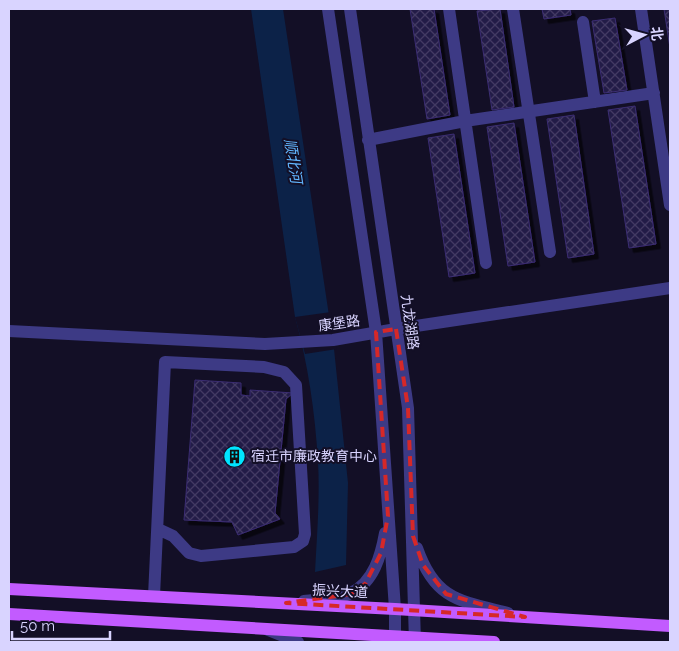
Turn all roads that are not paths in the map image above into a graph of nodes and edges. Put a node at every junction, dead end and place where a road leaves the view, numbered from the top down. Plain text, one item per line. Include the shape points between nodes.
1 (328, 9) edge
2 (350, 9) edge
3 (449, 9) edge
4 (513, 9) edge
5 (641, 9) edge
6 (583, 22) dead end
7 (654, 93) junction
8 (595, 102) junction
9 (529, 112) junction
10 (465, 121) junction
11 (665, 137) edge
12 (368, 140) junction
13 (670, 205) edge
14 (550, 252) dead end
15 (486, 263) dead end
16 (670, 288) edge
17 (396, 329) junction
18 (9, 331) edge
19 (376, 332) junction
20 (388, 516) junction
21 (158, 529) junction
22 (413, 536) junction
23 (9, 589) edge
24 (154, 596) junction
25 (286, 603) junction
26 (395, 609) junction
27 (415, 610) junction
28 (9, 614) edge
29 (525, 617) junction
30 (670, 626) edge
31 (266, 629) junction
32 (395, 639) edge
33 (415, 640) edge
34 (298, 642) edge
35 (494, 642) edge

1 - 19 street
2 - 12 street, 九龙湖路
3 - 10 street
4 - 9 street
5 - 7 street
6 - 8 street
7 - 8 street
7 - 11 street
8 - 9 street
9 - 10 street
9 - 14 street
10 - 12 street
10 - 15 street
11 - 13 street
12 - 17 street, 九龙湖路
16 - 17 street, 康堡路
17 - 19 street, 康堡路
17 - 22 street, 九龙湖路 via 408,408
18 - 19 street, 康堡路 via 265,344 333,340
19 - 20 street
20 - 25 street via 381,553 365,584 351,594
20 - 26 street
21 - 21 street via 173,536 189,554 201,556 294,547 303,542 296,386 284,372 264,366 165,362
21 - 24 street
22 - 27 street, 九龙湖路
22 - 29 street via 423,565 446,594 461,601
23 - 24 main road, 振兴大道
24 - 25 main road, 振兴大道
25 - 26 main road, 振兴大道
26 - 27 main road, 振兴大道
26 - 32 street
27 - 29 main road, 振兴大道
27 - 33 street, 九龙湖路
28 - 31 main road
29 - 30 main road, 振兴大道
31 - 32 main road
31 - 34 street
32 - 33 main road
33 - 35 main road

